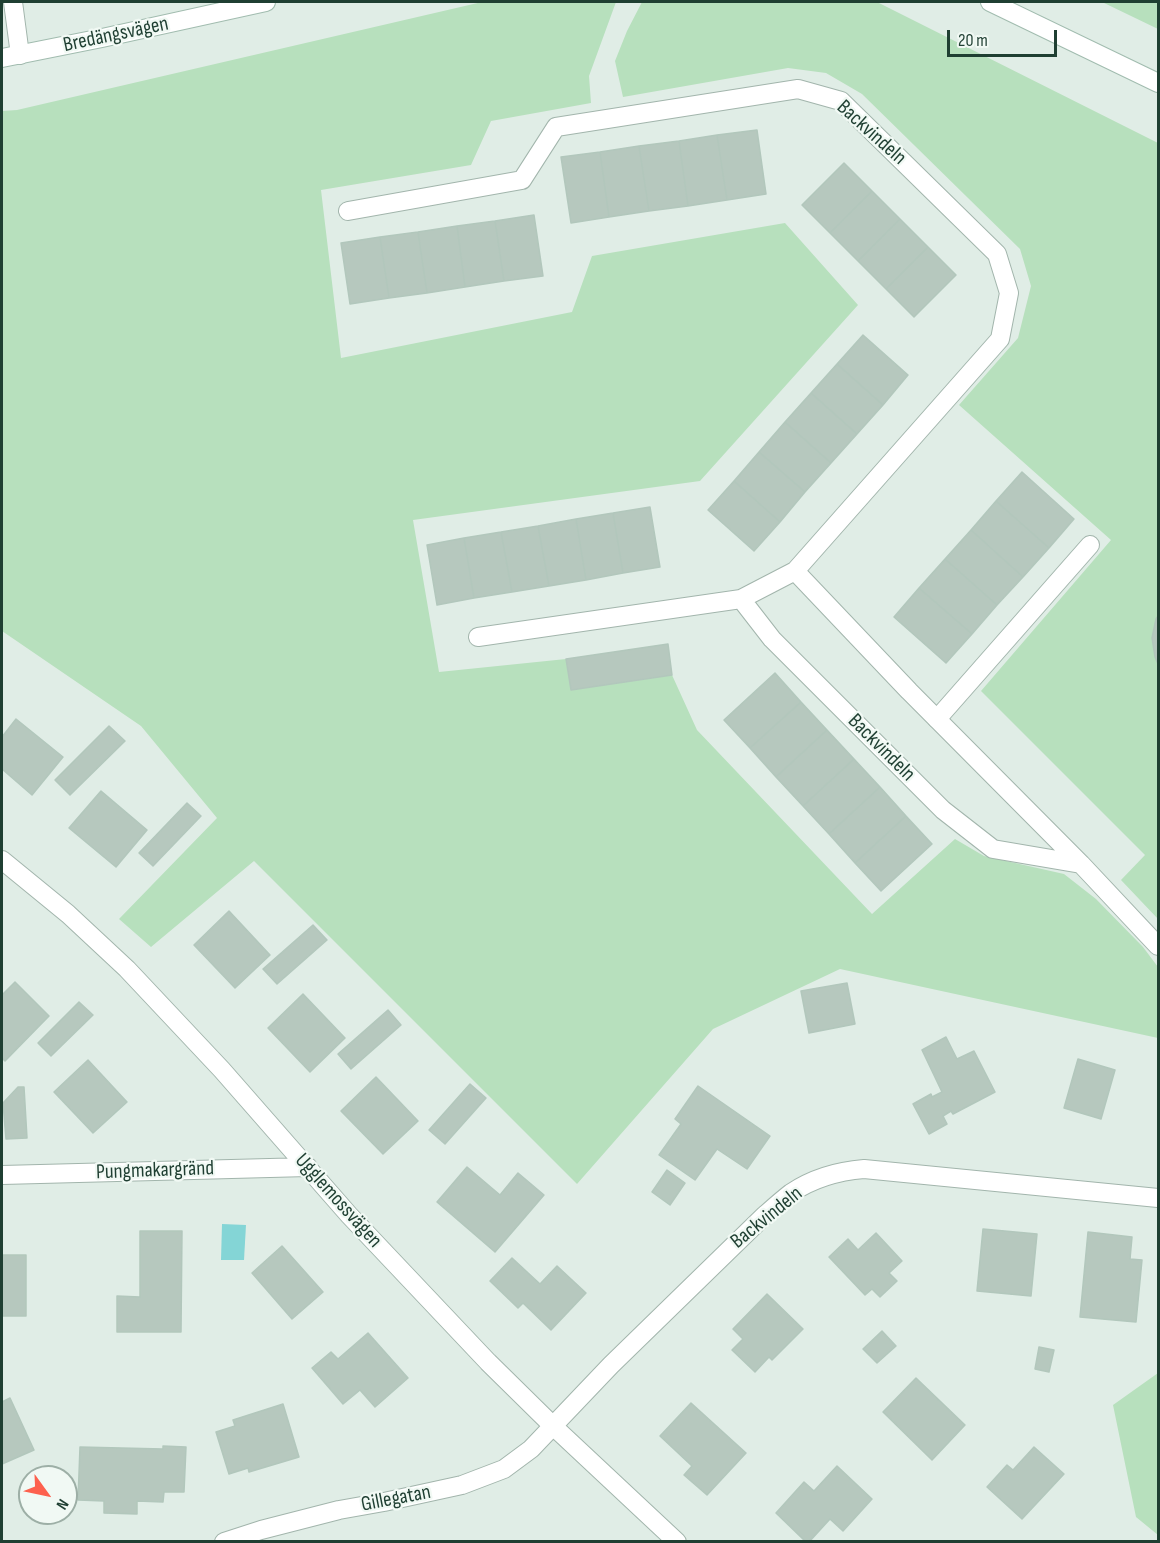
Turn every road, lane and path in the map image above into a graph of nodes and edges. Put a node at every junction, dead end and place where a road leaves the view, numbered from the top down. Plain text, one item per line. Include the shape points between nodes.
1 (13, 2) edge
2 (266, 2) edge
3 (990, 2) edge
4 (20, 55) junction
5 (2, 58) edge
6 (1158, 83) edge
7 (348, 211) dead end
8 (1090, 545) dead end
9 (795, 571) junction
10 (741, 599) junction
11 (478, 637) dead end
12 (937, 719) junction
13 (2, 860) edge
14 (1081, 864) junction
15 (1158, 946) edge
16 (308, 1167) junction
17 (2, 1175) edge
18 (1158, 1198) edge
19 (553, 1426) junction
20 (224, 1542) edge
21 (677, 1542) edge

1 - 4 street
2 - 4 street, Bredängsvägen
3 - 6 street
4 - 5 street, Bredängsvägen
7 - 9 street, Backvindeln via 522,180 556,128 798,89 841,101 997,254 1009,293 1000,339
8 - 12 street
9 - 10 street, Backvindeln
9 - 12 street
10 - 11 street, Backvindeln
10 - 14 street, Backvindeln via 772,639 943,810 993,849
12 - 14 street
13 - 16 street, Ugglemossvägen via 127,969
14 - 15 street
16 - 17 street, Pungmakargränd
16 - 19 street, Ugglemossvägen via 488,1362
18 - 19 street, Backvindeln via 864,1169 830,1175 792,1192 765,1215 619,1356
19 - 20 street, Gillegatan via 504,1469 462,1485 339,1510
19 - 21 street, Ugglemossvägen

